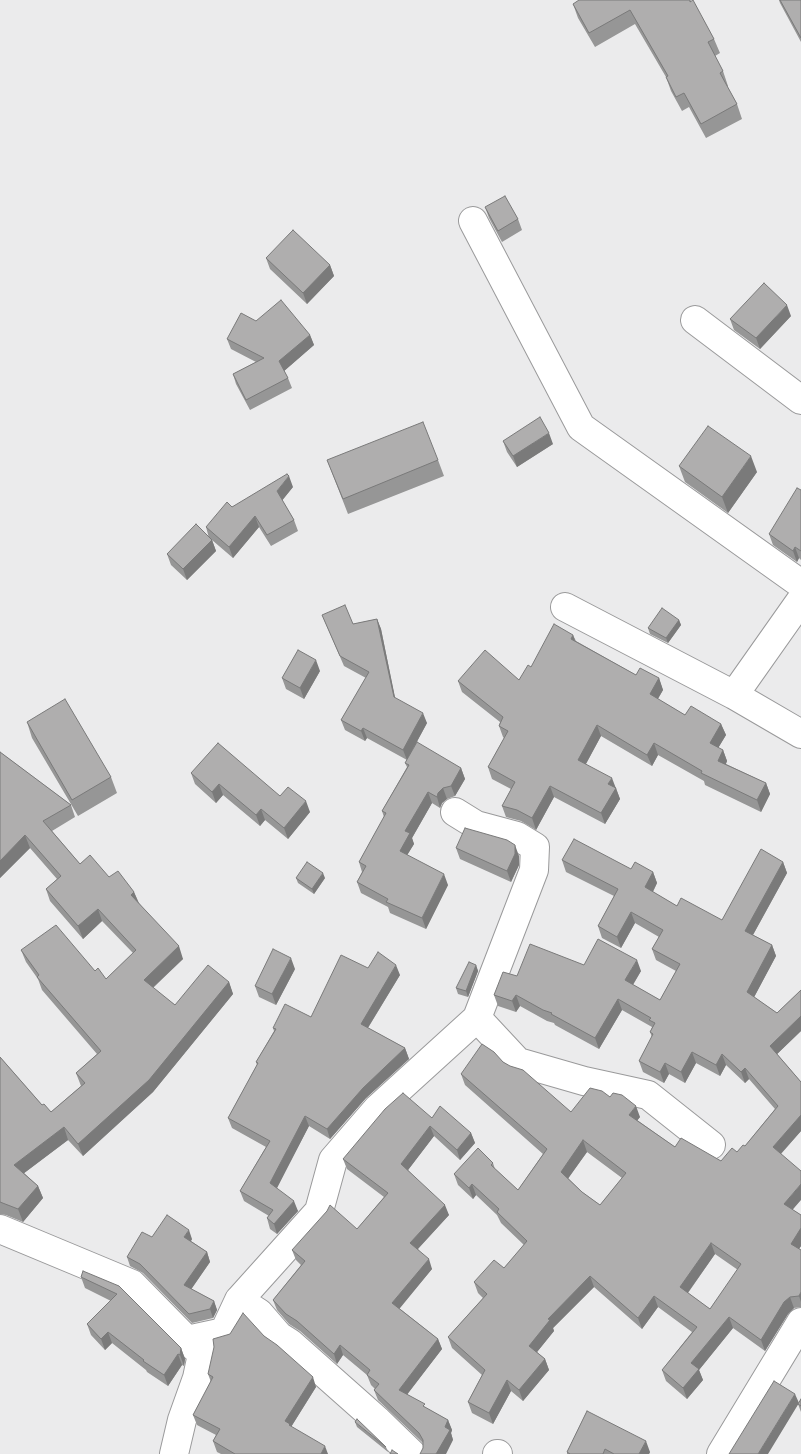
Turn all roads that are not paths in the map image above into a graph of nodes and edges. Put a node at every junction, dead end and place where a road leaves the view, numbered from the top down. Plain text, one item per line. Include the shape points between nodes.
1 (474, 222) dead end
2 (695, 320) dead end
3 (801, 400) edge
4 (801, 584) edge
5 (801, 600) edge
6 (566, 607) dead end
7 (734, 695) junction
8 (801, 734) edge
9 (455, 812) dead end
10 (477, 1018) junction
11 (711, 1145) dead end
12 (0, 1229) edge
13 (239, 1300) junction
14 (801, 1322) edge
15 (187, 1340) junction
16 (174, 1454) edge
17 (412, 1454) edge
18 (721, 1454) edge

1 - 4 street via 581,427
2 - 3 street
5 - 7 street
6 - 7 street
7 - 8 street
9 - 10 street via 476,825 517,836 535,847 534,870
10 - 11 street via 518,1062 648,1095
10 - 13 street via 378,1108 333,1160 319,1211
12 - 15 street via 132,1284
13 - 15 street via 224,1332
13 - 17 street via 259,1313 280,1336 378,1420
14 - 18 street
15 - 16 street via 202,1354 198,1378 182,1420

